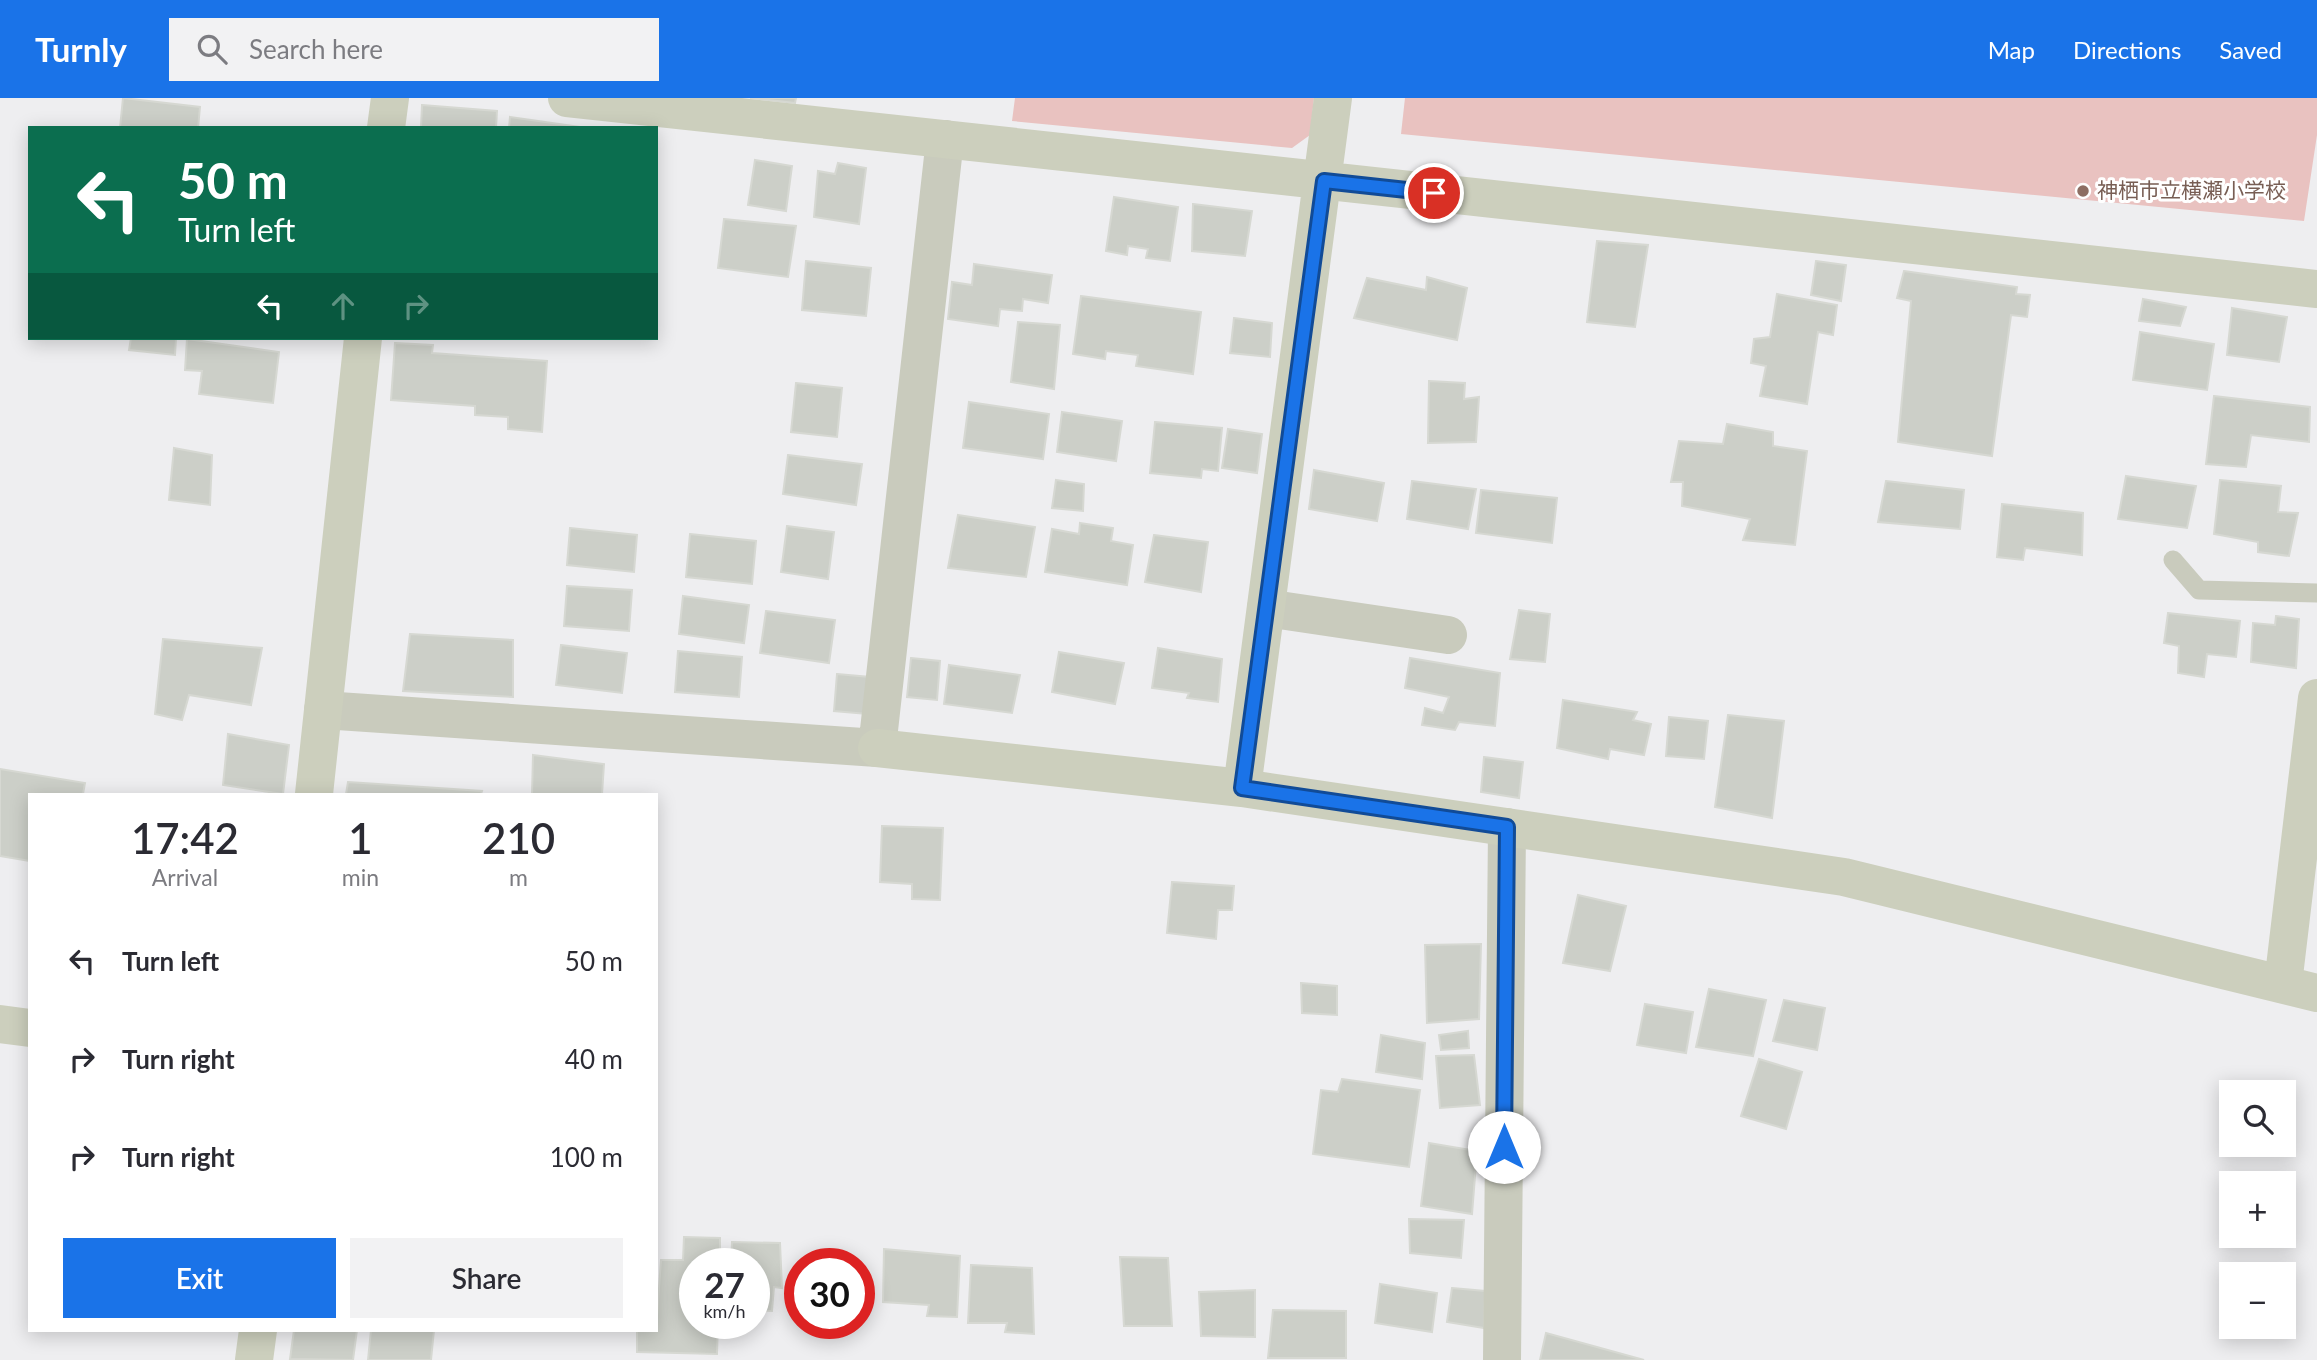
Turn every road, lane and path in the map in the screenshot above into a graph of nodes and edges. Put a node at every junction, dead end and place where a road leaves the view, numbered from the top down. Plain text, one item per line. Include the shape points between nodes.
1 (390, 98) edge
2 (567, 98) edge
3 (1333, 98) edge
4 (386, 126) edge
5 (945, 139) junction
6 (1324, 181) junction
7 (2317, 289) edge
8 (363, 340) edge
9 (2173, 560) dead end
10 (2317, 593) edge
11 (1266, 608) junction
12 (1448, 635) dead end
13 (2317, 698) edge
14 (323, 710) junction
15 (877, 748) junction
16 (1242, 788) junction
17 (314, 793) edge
18 (1507, 827) junction
19 (2300, 988) edge
20 (0, 1024) edge
21 (28, 1028) edge
22 (258, 1332) edge
23 (254, 1360) edge
24 (1502, 1360) edge

1 - 4 street
2 - 5 street
3 - 6 street
5 - 6 street
5 - 15 street
6 - 7 street
6 - 11 street
8 - 14 street
9 - 10 lane via 2199,590
11 - 12 street
11 - 16 street
13 - 19 street
14 - 15 street
14 - 17 street
15 - 16 street
16 - 18 street
18 - 19 street via 1844,877
18 - 24 street
20 - 21 street
22 - 23 street

